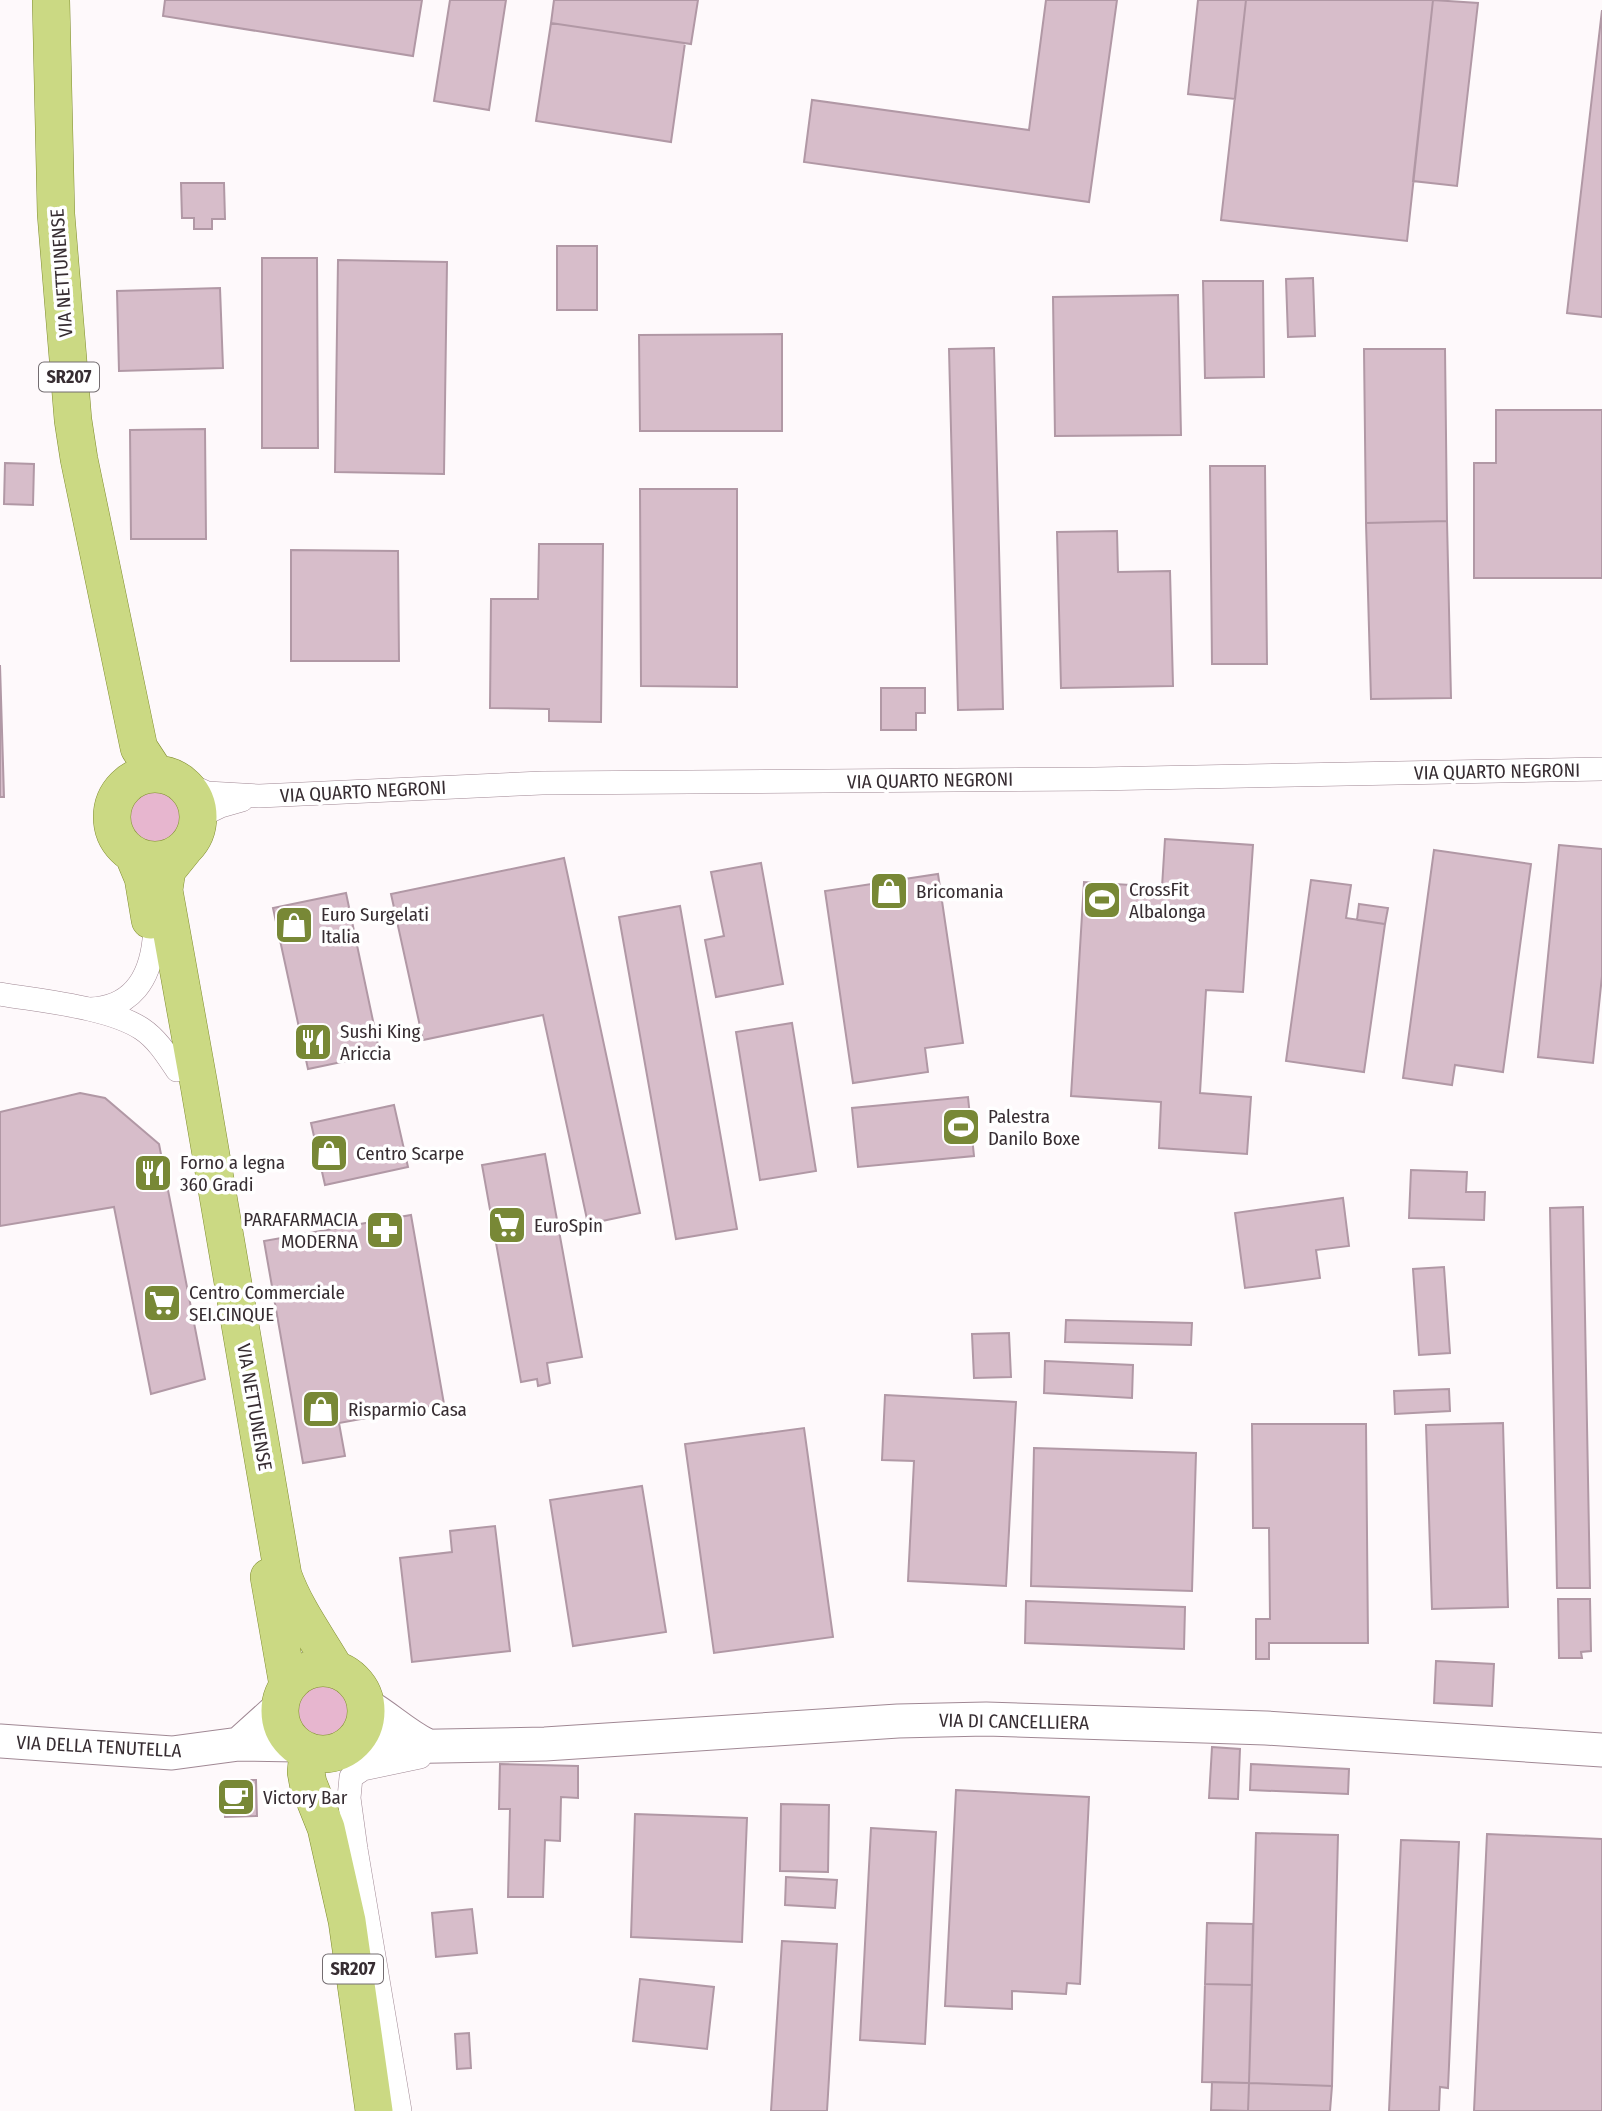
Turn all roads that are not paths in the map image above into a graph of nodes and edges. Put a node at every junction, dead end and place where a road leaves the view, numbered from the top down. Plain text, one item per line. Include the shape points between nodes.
1 (51, 0) edge
2 (1602, 769) edge
3 (152, 770) junction
4 (259, 796) junction
5 (191, 833) junction
6 (133, 854) junction
7 (154, 940) junction
8 (0, 994) edge
9 (81, 1009) junction
10 (177, 1070) junction
11 (335, 1669) junction
12 (284, 1696) junction
13 (366, 1705) junction
14 (0, 1741) edge
15 (239, 1744) junction
16 (326, 1746) junction
17 (434, 1746) junction
18 (1602, 1750) edge
19 (374, 2111) edge
20 (400, 2111) edge

1 - 3 main road, VIA NETTUNENSE / SR207 via 56,214 73,420
2 - 4 street, VIA QUARTO NEGRONI via 550,783
3 - 4 street, VIA QUARTO NEGRONI via 207,793
3 - 5 main road, SR207 via 193,796
3 - 6 main road via 120,792 113,811 119,840
4 - 5 street, VIA QUARTO NEGRONI via 229,803
5 - 6 main road via 172,856 159,860
5 - 11 main road, VIA NETTUNENSE via 167,870 164,890 283,1575
6 - 7 main road, VIA NETTUNENSE via 144,878
7 - 9 street via 149,970 132,993 112,1006
7 - 10 main road, VIA NETTUNENSE
8 - 9 street
9 - 10 street via 141,1029
10 - 12 main road, VIA NETTUNENSE
11 - 12 main road via 322,1667 297,1676
11 - 13 main road, VIA NETTUNENSE via 356,1682
12 - 15 street
12 - 16 main road, VIA NETTUNENSE via 284,1728
13 - 16 main road, SR207 via 365,1724
13 - 17 street via 407,1735
14 - 15 street, VIA DELLA TENUTELLA via 173,1753
15 - 16 street, VIA DELLA TENUTELLA
16 - 17 street, VIA DI CANCELLIERA
16 - 19 main road, SR207 via 330,1785 326,1829 347,1921
17 - 18 street, VIA DI CANCELLIERA via 985,1719 1266,1728
17 - 20 street via 433,1754 363,1769 351,1777 349,1798

